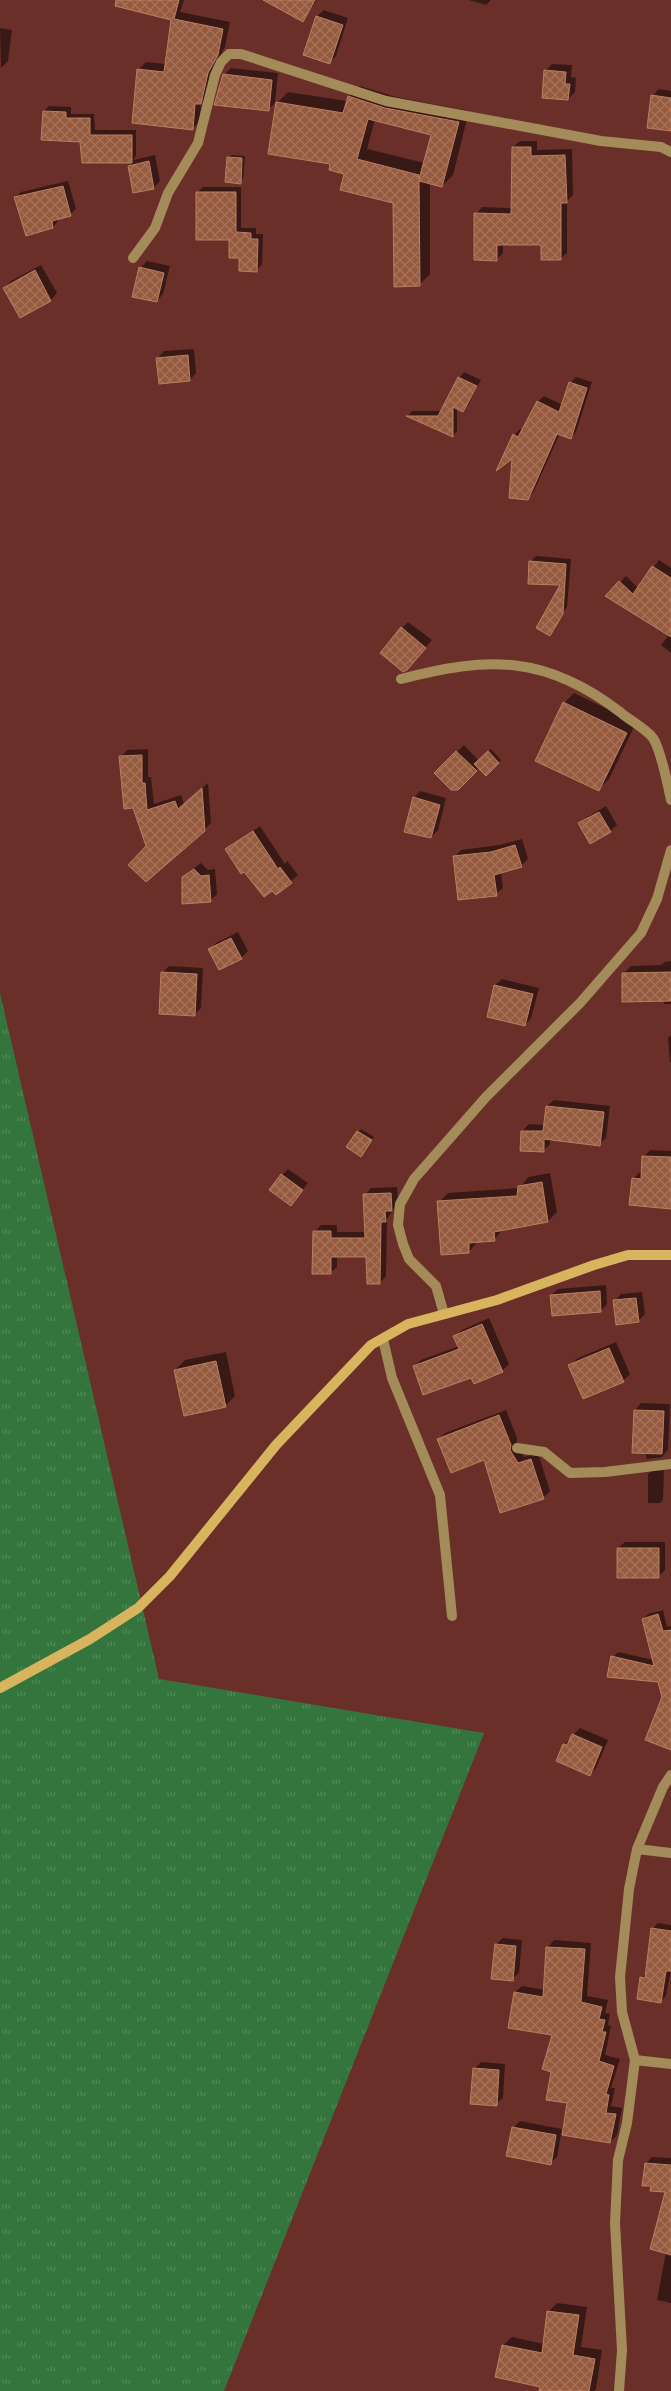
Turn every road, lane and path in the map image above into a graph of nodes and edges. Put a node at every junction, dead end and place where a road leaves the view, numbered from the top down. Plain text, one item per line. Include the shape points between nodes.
1 (671, 152) edge
2 (133, 258) dead end
3 (401, 679) dead end
4 (671, 800) edge
5 (671, 850) edge
6 (671, 1254) edge
7 (444, 1314) junction
8 (383, 1339) junction
9 (517, 1448) dead end
10 (671, 1464) edge
11 (452, 1616) dead end
12 (0, 1688) edge
13 (671, 1775) edge
14 (637, 1849) junction
15 (671, 1853) edge
16 (635, 2060) junction
17 (671, 2064) edge
18 (619, 2391) edge

1 - 2 street via 661,147 601,141 386,101 241,54 229,54 215,75 198,143 168,193 155,228
3 - 4 street via 481,664 522,665 562,676 601,698 653,738
5 - 7 street via 657,899 641,933 580,1003 486,1097 414,1179 400,1204 398,1224 402,1244 409,1259 436,1286
6 - 7 main road via 628,1255 497,1300
7 - 8 main road via 408,1324
8 - 11 street via 392,1378 440,1495
8 - 12 main road via 370,1346 276,1445 170,1576 138,1608 90,1639
9 - 10 street via 544,1452 570,1473
13 - 14 street
14 - 15 street
14 - 16 street via 629,1889 620,1977 622,2012
16 - 17 street
16 - 18 street via 627,2123 618,2160 616,2205 622,2350

